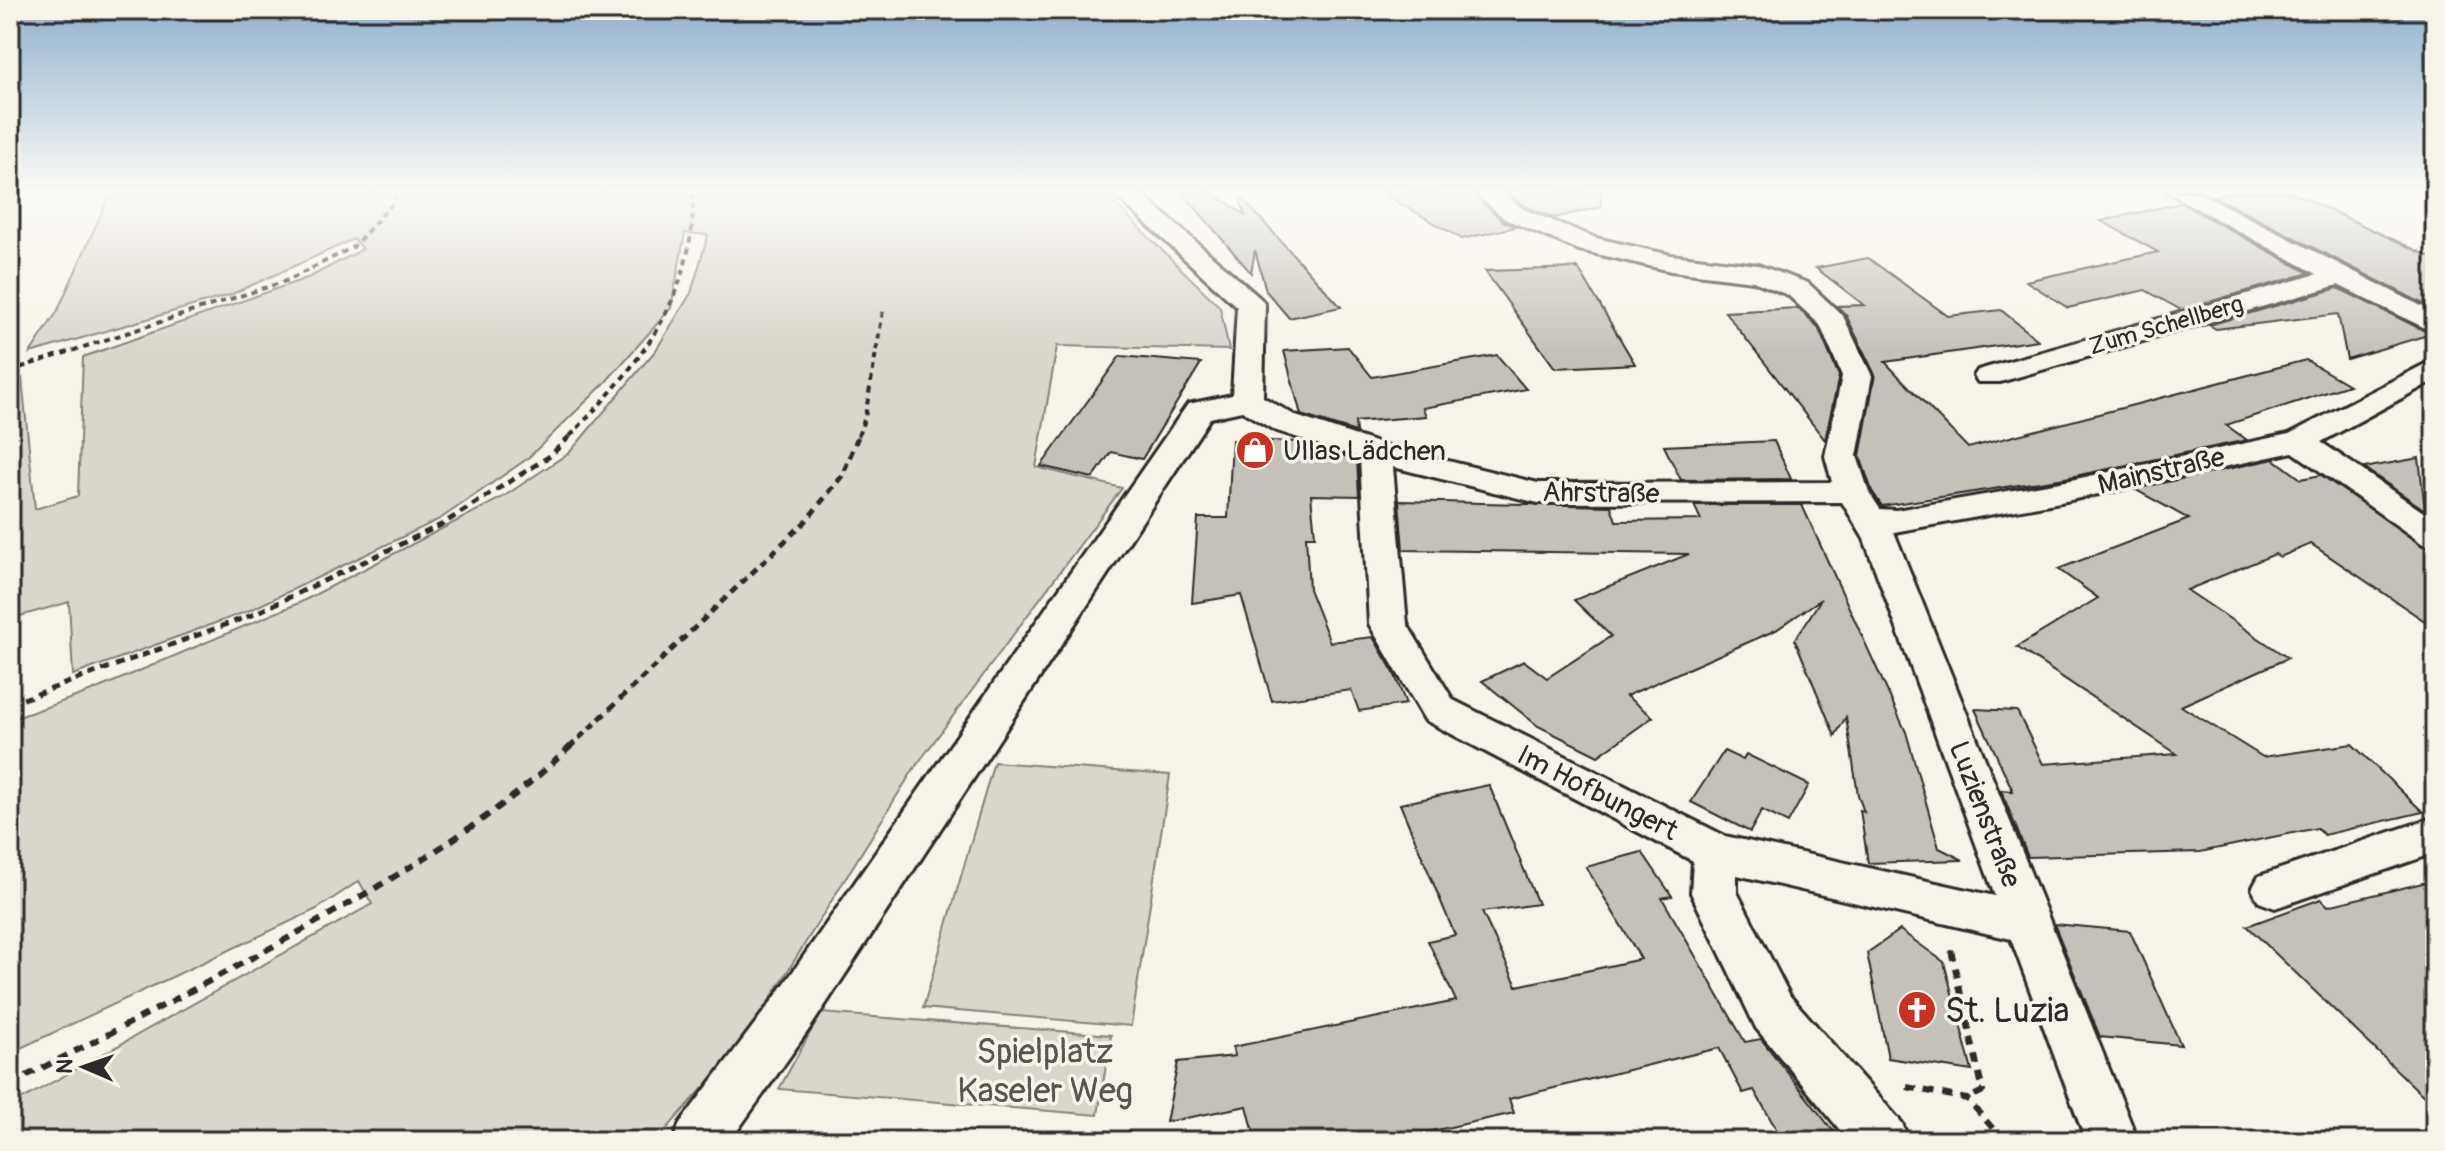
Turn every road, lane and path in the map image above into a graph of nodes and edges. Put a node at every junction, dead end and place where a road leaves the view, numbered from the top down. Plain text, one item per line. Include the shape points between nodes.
1 (354, 246) edge
2 (689, 246) edge
3 (1184, 246) edge
4 (1595, 246) edge
5 (2284, 246) edge
6 (2342, 275) junction
7 (883, 311) dead end
8 (2435, 324) edge
9 (2435, 368) edge
10 (10, 371) edge
11 (1989, 376) dead end
12 (1247, 401) junction
13 (2299, 441) junction
14 (1376, 453) junction
15 (1861, 506) junction
16 (2435, 536) edge
17 (10, 704) edge
18 (2435, 835) edge
19 (1716, 852) junction
20 (2275, 889) dead end
21 (2027, 923) junction
22 (1949, 943) dead end
23 (10, 1084) edge
24 (1907, 1087) dead end
25 (1967, 1099) junction
26 (699, 1141) edge
27 (1883, 1141) edge
28 (2004, 1141) edge
29 (2112, 1141) edge

1 - 10 path via 289,280
2 - 17 path via 671,308 650,345 550,456 441,525 252,615
3 - 12 street via 1251,305
4 - 15 street, Luzienstraße via 1671,263 1758,273 1798,289 1833,322 1857,376 1841,456
5 - 6 street
6 - 8 street
6 - 11 street, Zum Schellberg
7 - 23 path via 865,417 842,476 806,521 534,782 409,870 172,1003
9 - 13 street, Mainstraße
12 - 14 street, Ahrstraße via 1285,423
12 - 26 street via 1199,411 804,996
13 - 15 street, Mainstraße via 1896,521
13 - 16 street
14 - 15 street, Ahrstraße via 1538,493
14 - 19 street, Im Hofbungert via 1388,624 1439,710
15 - 21 street, Luzienstraße via 1881,539
18 - 20 street
19 - 21 street, Im Hofbungert
19 - 27 street via 1714,893 1773,1012
21 - 29 street, Luzienstraße
22 - 25 path via 1983,1091
24 - 25 path
25 - 28 path

